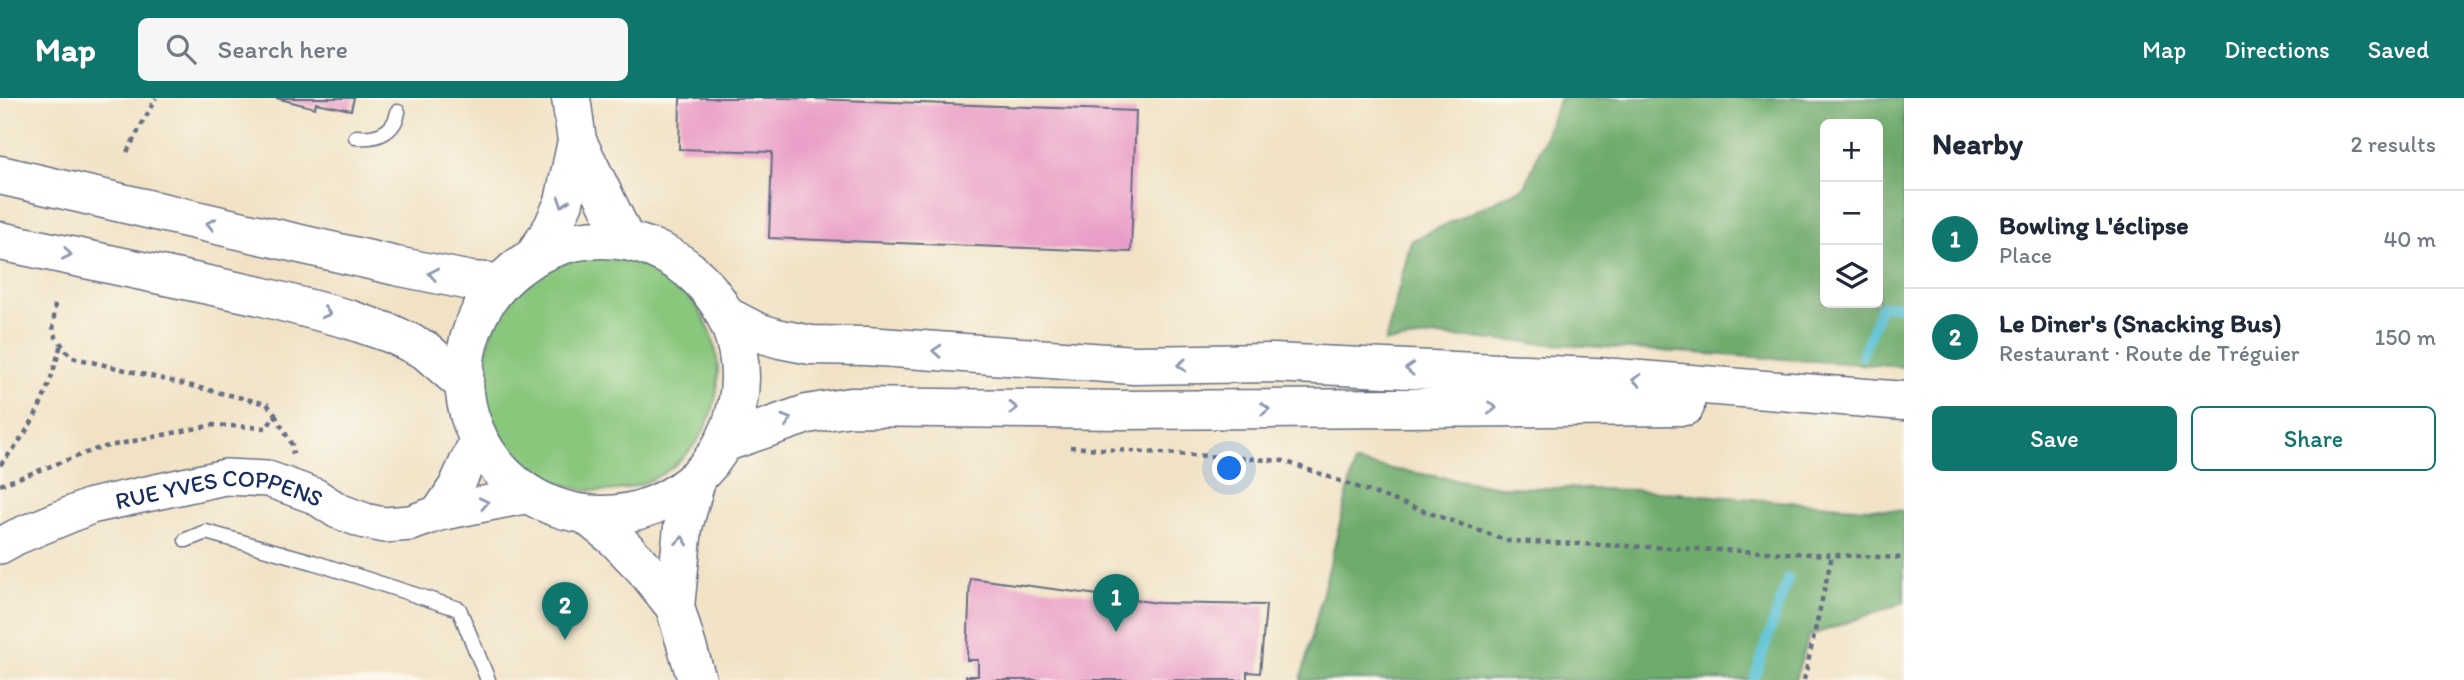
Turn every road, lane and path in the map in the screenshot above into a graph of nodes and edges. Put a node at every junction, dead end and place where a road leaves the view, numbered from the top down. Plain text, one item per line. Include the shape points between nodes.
1 (156, 98) edge
2 (571, 98) edge
3 (398, 112) dead end
4 (356, 137) dead end
5 (577, 141) junction
6 (127, 152) dead end
7 (0, 175) edge
8 (0, 241) edge
9 (626, 241) junction
10 (534, 257) junction
11 (501, 283) junction
12 (55, 302) dead end
13 (726, 316) junction
14 (61, 344) junction
15 (463, 383) junction
16 (1902, 401) edge
17 (478, 439) junction
18 (723, 443) junction
19 (1065, 447) dead end
20 (0, 465) edge
21 (697, 477) junction
22 (0, 485) edge
23 (529, 495) junction
24 (439, 513) junction
25 (586, 515) junction
26 (186, 540) dead end
27 (0, 546) edge
28 (1832, 555) junction
29 (1904, 558) edge
30 (675, 607) junction
31 (488, 680) edge
32 (697, 680) edge
33 (1804, 680) edge

1 - 6 path
2 - 5 main road
3 - 4 lane via 388,131
5 - 9 main road
5 -> 10 main road via 564,202
11 -> 7 main road via 396,266
8 -> 15 main road via 348,319 425,350
9 - 10 main road via 579,241
9 - 13 main road via 651,248 685,267
10 - 11 main road
11 - 15 main road via 469,337
12 - 14 path via 52,333
16 -> 13 main road via 1616,379 1272,363 1135,365 811,345 757,332
13 - 18 main road via 738,353 740,380 737,406
14 - 20 path via 39,412
14 - 22 path via 71,357 267,404 275,414 267,428 213,425 99,448
15 - 17 main road
18 -> 16 main road via 807,414 850,407 1123,410
17 - 23 main road via 504,476
17 - 24 street
18 - 21 main road
19 - 28 path via 1284,461 1508,541
21 - 25 main road via 664,501 639,510
30 -> 21 main road via 683,527
24 -> 23 street, RUE YVES COPPENS
23 - 25 main road
24 - 27 street, RUE YVES COPPENS via 411,523 384,525 338,511 315,496 268,479 225,477 91,506
25 - 30 main road via 616,539
26 - 31 lane via 206,532 459,609
28 - 29 path
28 - 33 path
30 - 32 main road

